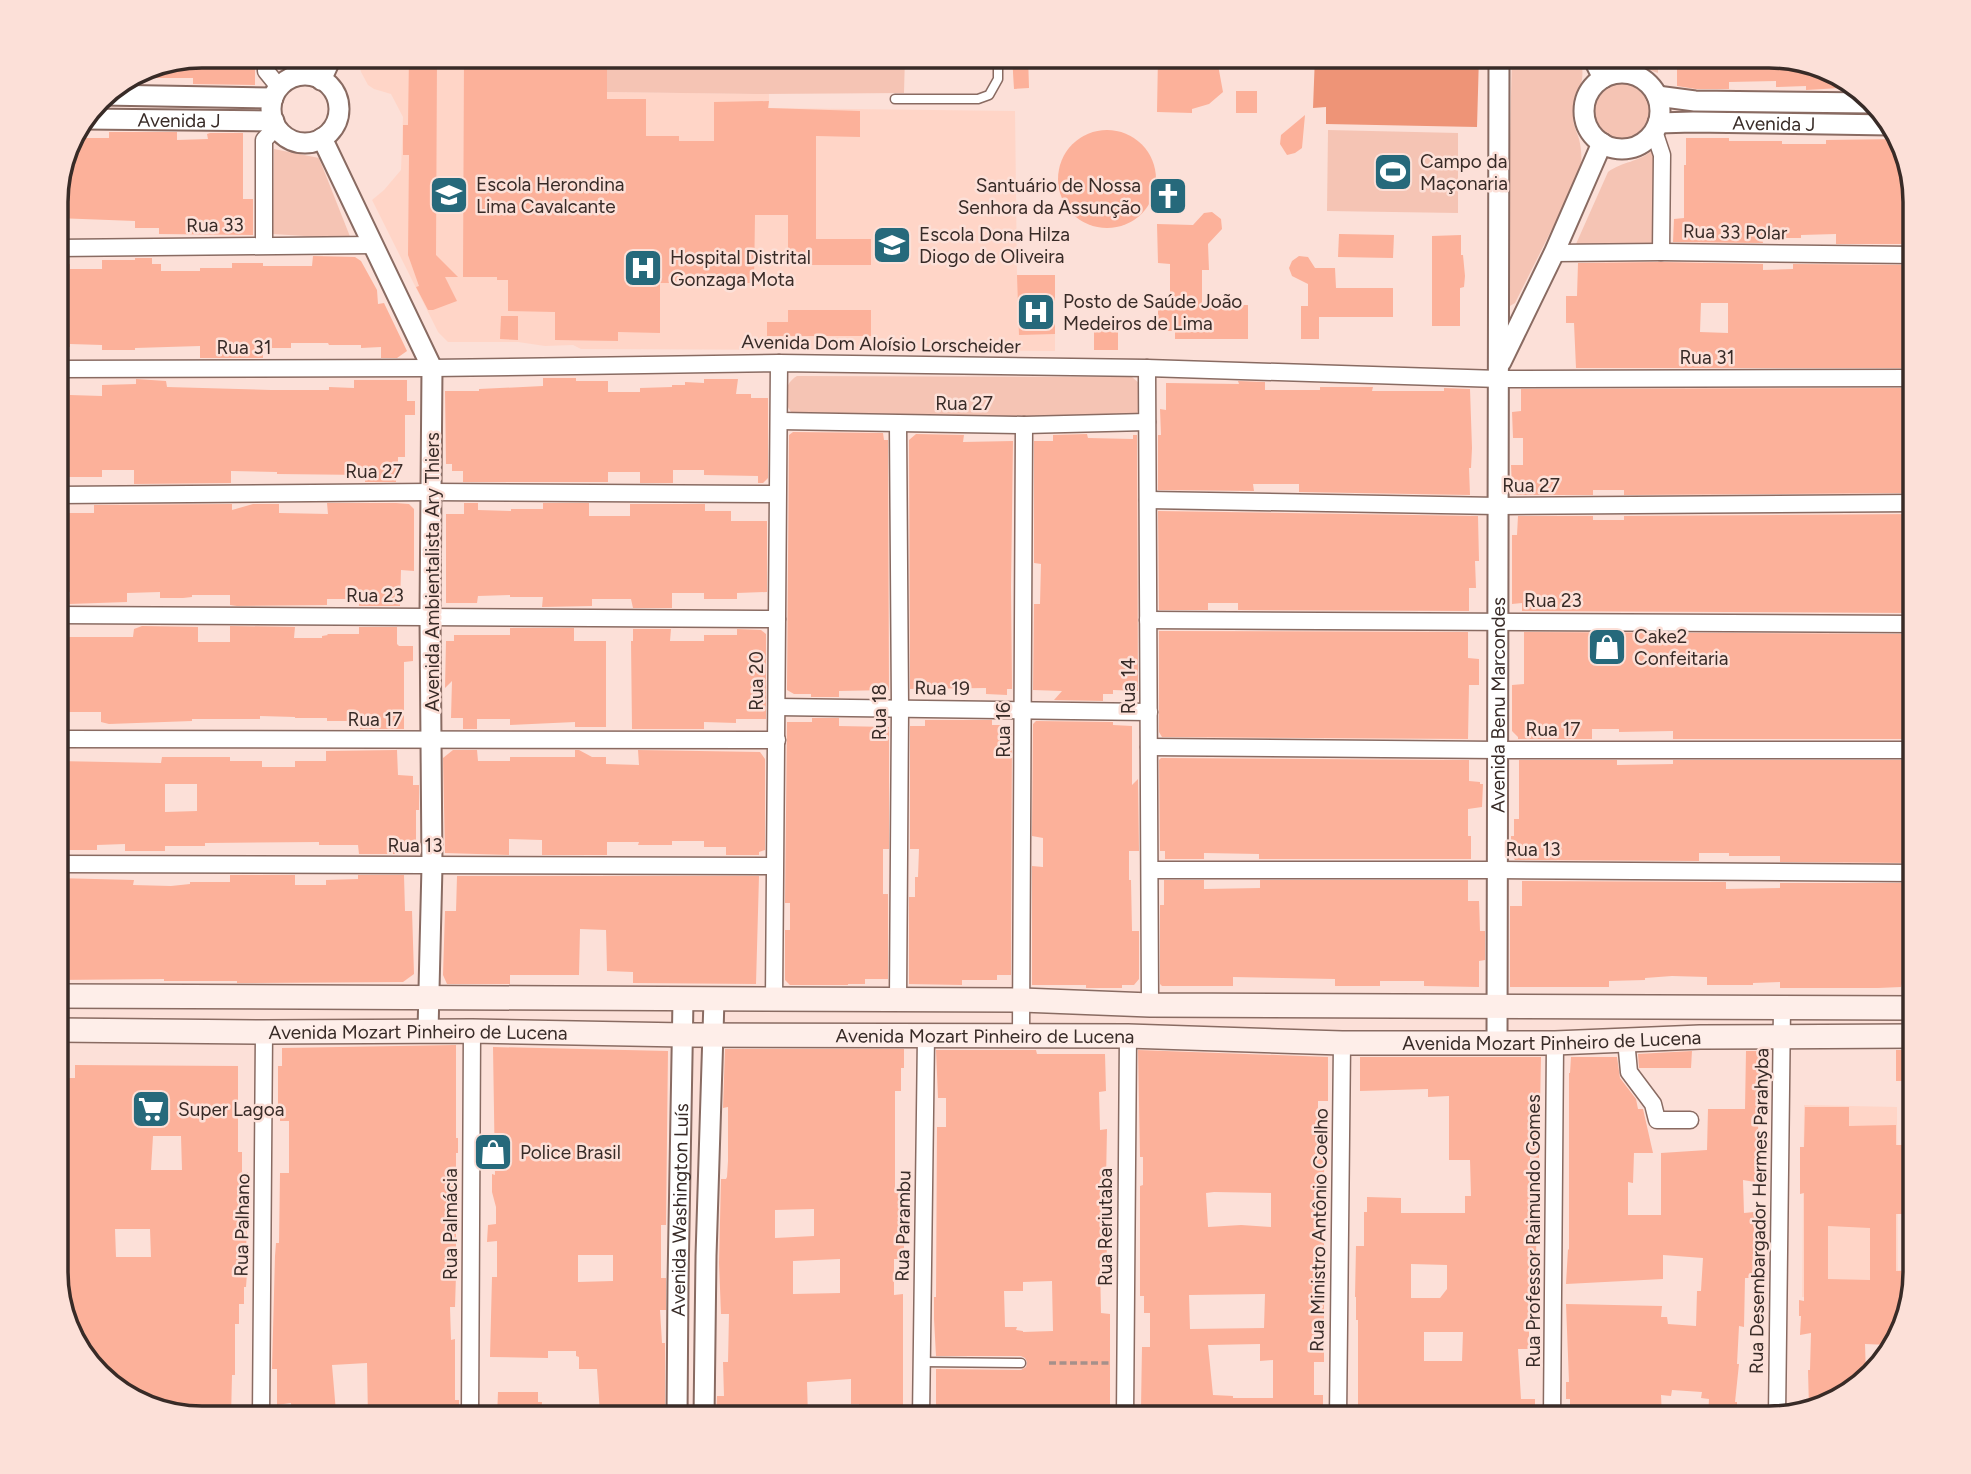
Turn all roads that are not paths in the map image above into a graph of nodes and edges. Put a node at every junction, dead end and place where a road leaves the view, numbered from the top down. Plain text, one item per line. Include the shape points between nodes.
1 (998, 68) edge
2 (1499, 68) edge
3 (1598, 68) edge
4 (266, 69) edge
5 (326, 69) edge
6 (1603, 78) junction
7 (321, 80) junction
8 (276, 92) junction
9 (123, 95) edge
10 (1657, 96) junction
11 (895, 99) dead end
12 (1859, 103) edge
13 (97, 119) edge
14 (275, 124) junction
15 (1878, 125) edge
16 (1656, 127) junction
17 (322, 138) junction
18 (1602, 143) junction
19 (264, 245) junction
20 (373, 245) junction
21 (69, 248) edge
22 (1661, 252) junction
23 (1554, 253) junction
24 (1903, 255) edge
25 (779, 363) junction
26 (432, 368) junction
27 (1147, 368) junction
28 (69, 369) edge
29 (1498, 373) junction
30 (1903, 378) edge
31 (779, 421) junction
32 (1147, 422) junction
33 (898, 424) junction
34 (1024, 425) junction
35 (431, 492) junction
36 (777, 494) junction
37 (69, 495) edge
38 (1148, 500) junction
39 (1903, 503) edge
40 (1498, 506) junction
41 (69, 615) edge
42 (430, 616) junction
43 (777, 619) junction
44 (1148, 620) junction
45 (1498, 621) junction
46 (1903, 624) edge
47 (777, 707) junction
48 (900, 708) junction
49 (1024, 710) junction
50 (1149, 712) junction
51 (69, 739) edge
52 (432, 740) junction
53 (777, 740) junction
54 (1149, 747) junction
55 (1497, 750) junction
56 (1903, 750) edge
57 (69, 864) edge
58 (432, 866) junction
59 (774, 866) junction
60 (1150, 870) junction
61 (1497, 870) junction
62 (1903, 873) edge
63 (69, 996) edge
64 (428, 998) junction
65 (683, 1000) junction
66 (713, 1000) junction
67 (774, 1000) junction
68 (1022, 1000) junction
69 (898, 1001) junction
70 (1150, 1005) junction
71 (1498, 1006) junction
72 (1782, 1007) junction
73 (1903, 1008) edge
74 (69, 1030) edge
75 (428, 1031) junction
76 (472, 1031) junction
77 (264, 1032) junction
78 (684, 1035) junction
79 (712, 1035) junction
80 (926, 1035) junction
81 (1021, 1036) junction
82 (1128, 1036) junction
83 (1782, 1037) junction
84 (1903, 1037) edge
85 (1626, 1040) junction
86 (1342, 1043) junction
87 (1497, 1043) junction
88 (1555, 1043) junction
89 (1690, 1120) dead end
90 (922, 1362) junction
91 (1021, 1363) dead end
92 (678, 1396) junction
93 (704, 1396) junction
94 (261, 1406) edge
95 (470, 1406) edge
96 (678, 1406) edge
97 (704, 1406) edge
98 (921, 1406) edge
99 (1125, 1406) edge
100 (1338, 1406) edge
101 (1552, 1406) edge
102 (1777, 1406) edge

1 - 11 lane via 989,95 978,99
2 - 29 street, Avenida Benu Marcondes
3 - 6 street
4 - 8 street
5 - 7 street
6 - 10 street via 1615,74 1639,77
6 - 18 street via 1593,86 1584,110 1592,135
7 - 8 street via 296,76
7 - 17 street via 333,90 339,110 332,129
8 - 9 street, Avenida J
8 - 14 street via 271,110
10 - 12 street, Avenida J via 1695,101
10 - 16 street via 1660,114
13 - 14 street, Avenida J
14 - 17 street via 293,141
14 - 19 street via 264,140
15 - 16 street, Avenida J via 1693,122
16 - 18 street via 1636,146 1613,148
16 - 22 street via 1662,155
17 - 20 street, Avenida Ambientalista Ary Thiers
18 - 23 street, Avenida Benu Marcondes
19 - 20 street, Rua 33
19 - 21 street, Rua 33
20 - 26 street, Avenida Ambientalista Ary Thiers
22 - 23 street, Rua 33 Polar
22 - 24 street, Rua 33 Polar
23 - 29 street, Avenida Benu Marcondes
25 - 26 street, Avenida Dom Aloísio Lorscheider
25 - 27 street, Avenida Dom Aloísio Lorscheider
25 - 31 street, Rua 20
26 - 28 street, Rua 31
26 - 35 street, Avenida Ambientalista Ary Thiers
27 - 29 street, Avenida Dom Aloísio Lorscheider
27 - 32 street, Rua 14
29 - 30 street, Rua 31
29 - 40 street, Avenida Benu Marcondes
31 - 33 street, Rua 27
31 - 36 street, Rua 20
32 - 34 street, Rua 27
32 - 38 street, Rua 14
33 - 34 street, Rua 27
33 - 48 street, Rua 18
34 - 49 street, Rua 16
35 - 36 street, Rua 27
35 - 37 street, Rua 27
35 - 42 street, Avenida Ambientalista Ary Thiers
36 - 43 street, Rua 20
38 - 40 street, Rua 27
38 - 44 street, Rua 14
39 - 40 street, Rua 27
40 - 45 street, Avenida Benu Marcondes
41 - 42 street, Rua 23
42 - 43 street, Rua 23
42 - 52 street, Avenida Ambientalista Ary Thiers
43 - 47 street, Rua 20
44 - 45 street, Rua 23
44 - 50 street, Rua 14
45 - 46 street, Rua 23
45 - 55 street, Avenida Benu Marcondes
47 - 48 street, Rua 19
47 - 53 street, Rua 20
48 - 49 street, Rua 19
48 - 69 street, Rua 18
49 - 50 street, Rua 19
49 - 68 street, Rua 16
50 - 54 street, Rua 14
51 - 52 street, Rua 17
52 - 53 street, Rua 17
52 - 58 street, Avenida Ambientalista Ary Thiers
53 - 59 street, Rua 20
54 - 55 street, Rua 17
54 - 60 street, Rua 14
55 - 56 street, Rua 17
55 - 61 street, Avenida Benu Marcondes
57 - 58 street, Rua 13
58 - 59 street, Rua 13
58 - 64 street, Avenida Ambientalista Ary Thiers
59 - 67 street, Rua 20
60 - 61 street, Rua 13
60 - 70 street, Rua 14
61 - 62 street, Rua 13
61 - 71 street, Avenida Benu Marcondes
63 - 64 main road, Avenida Mozart Pinheiro de Lucena
64 - 65 main road, Avenida Mozart Pinheiro de Lucena
64 - 75 street, Avenida Ambientalista Ary Thiers
65 - 66 main road, Avenida Mozart Pinheiro de Lucena
65 - 78 street, Avenida Washington Luís
66 - 67 main road, Avenida Mozart Pinheiro de Lucena
66 - 79 street, Avenida Washington Luís
67 - 69 main road, Avenida Mozart Pinheiro de Lucena
68 - 69 main road, Avenida Mozart Pinheiro de Lucena
68 - 70 main road, Avenida Mozart Pinheiro de Lucena
68 - 81 street, Rua 16
70 - 71 main road, Avenida Mozart Pinheiro de Lucena
71 - 72 main road, Avenida Mozart Pinheiro de Lucena
71 - 87 street, Avenida Benu Marcondes
72 - 73 main road, Avenida Mozart Pinheiro de Lucena
72 - 83 street, Rua Desembargador Hermes Parahyba
74 - 77 main road, Avenida Mozart Pinheiro de Lucena
75 - 76 main road, Avenida Mozart Pinheiro de Lucena
75 - 77 main road, Avenida Mozart Pinheiro de Lucena
76 - 78 main road, Avenida Mozart Pinheiro de Lucena
76 - 95 street, Rua Palmácia
77 - 94 street, Rua Palhano
78 - 79 main road, Avenida Mozart Pinheiro de Lucena
78 - 92 street, Avenida Washington Luís
79 - 80 main road, Avenida Mozart Pinheiro de Lucena
79 - 93 street, Avenida Washington Luís
80 - 81 main road, Avenida Mozart Pinheiro de Lucena
80 - 90 street, Rua Parambu
81 - 82 main road, Avenida Mozart Pinheiro de Lucena
82 - 86 main road, Avenida Mozart Pinheiro de Lucena
82 - 99 street, Rua Reriutaba
83 - 84 main road, Avenida Mozart Pinheiro de Lucena
83 - 85 main road, Avenida Mozart Pinheiro de Lucena
83 - 102 street, Rua Desembargador Hermes Parahyba
85 - 88 main road, Avenida Mozart Pinheiro de Lucena
85 - 89 street via 1629,1072 1653,1104 1657,1121
86 - 87 main road, Avenida Mozart Pinheiro de Lucena
86 - 100 street, Rua Ministro Antônio Coelho
87 - 88 main road, Avenida Mozart Pinheiro de Lucena
88 - 101 street, Rua Professor Raimundo Gomes
90 - 91 lane
90 - 98 street, Rua Parambu
92 - 93 street
92 - 96 street, Avenida Washington Luís
93 - 97 street, Avenida Washington Luís

